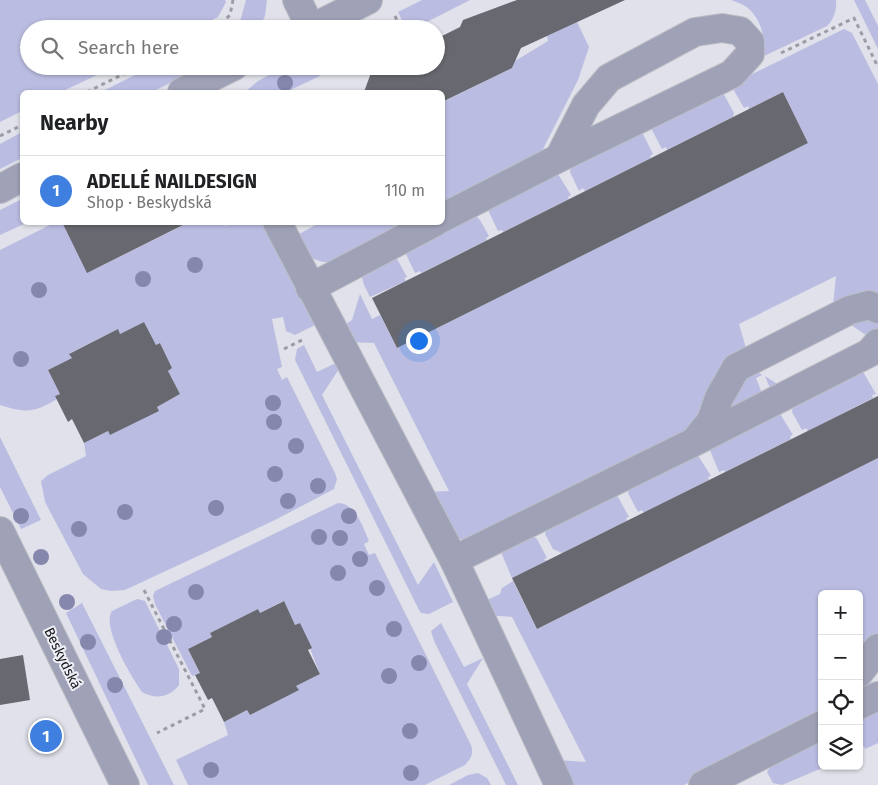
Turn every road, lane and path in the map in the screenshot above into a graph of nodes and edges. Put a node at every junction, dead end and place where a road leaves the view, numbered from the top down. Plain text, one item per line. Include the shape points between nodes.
1 (233, 0) edge
2 (297, 0) edge
3 (368, 0) edge
4 (394, 14) dead end
5 (225, 20) edge
6 (307, 20) edge
7 (327, 20) edge
8 (397, 20) edge
9 (878, 67) edge
10 (732, 74) junction
11 (122, 75) edge
12 (220, 75) edge
13 (198, 89) edge
14 (91, 90) edge
15 (20, 125) edge
16 (0, 136) edge
17 (559, 158) junction
18 (20, 178) edge
19 (0, 189) edge
20 (445, 216) edge
21 (278, 225) edge
22 (429, 225) edge
23 (310, 288) junction
24 (878, 309) edge
25 (878, 344) edge
26 (694, 442) junction
27 (0, 532) edge
28 (454, 560) junction
29 (144, 590) dead end
30 (878, 648) edge
31 (863, 668) edge
32 (878, 696) edge
33 (863, 703) edge
34 (818, 727) edge
35 (157, 733) dead end
36 (125, 785) edge
37 (559, 785) edge
38 (703, 785) edge

1 - 5 path via 230,15
2 - 6 street
3 - 7 street
4 - 8 path
9 - 10 path via 854,18
10 - 17 street
10 - 17 street via 750,54 750,42 740,31 722,28 695,32 609,78 586,105
11 - 14 path
12 - 13 street
15 - 16 path
17 - 20 street
18 - 19 street
21 - 23 street
22 - 23 street
23 - 28 street
24 - 26 street via 869,306 850,310 736,368 719,398 711,421
25 - 26 street via 869,353
26 - 28 street
27 - 36 street, Beskydská
28 - 37 street
29 - 35 path via 205,709
30 - 31 street
32 - 33 street
34 - 38 street

